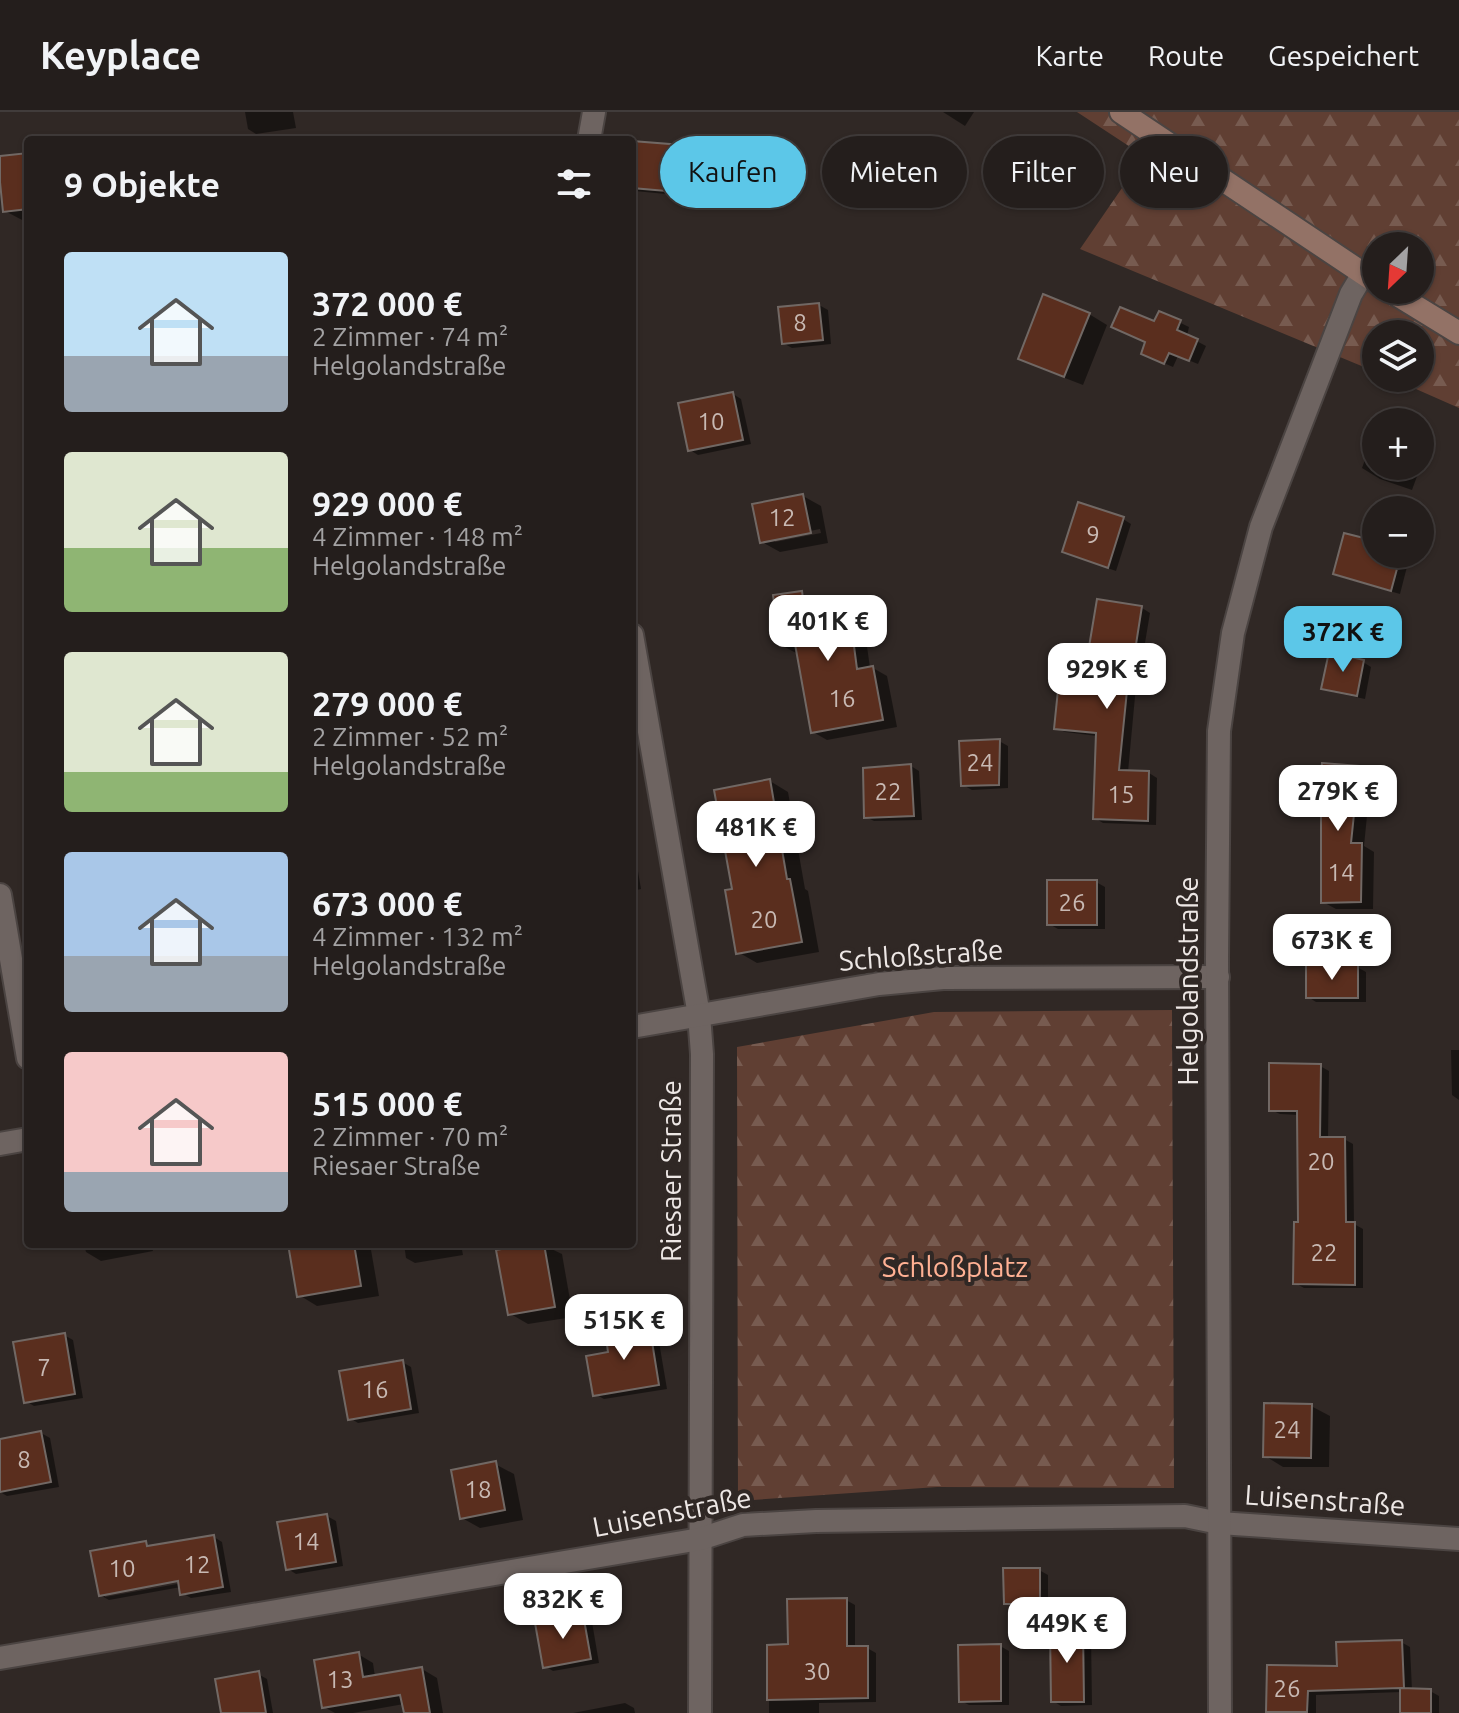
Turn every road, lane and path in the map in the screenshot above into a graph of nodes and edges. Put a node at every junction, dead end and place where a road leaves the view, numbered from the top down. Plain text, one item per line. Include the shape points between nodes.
1 (594, 112) edge
2 (1121, 112) edge
3 (590, 136) edge
4 (1362, 273) edge
5 (1362, 285) edge
6 (1412, 304) edge
7 (1459, 333) edge
8 (636, 658) edge
9 (0, 895) edge
10 (1218, 977) junction
11 (699, 1015) junction
12 (636, 1026) edge
13 (24, 1035) edge
14 (24, 1140) edge
15 (0, 1144) edge
16 (1219, 1523) junction
17 (700, 1539) junction
18 (1459, 1539) edge
19 (0, 1658) edge
20 (700, 1713) edge
21 (1220, 1713) edge

1 - 3 street
2 - 4 main road
5 - 10 street, Helgolandstraße via 1351,294 1261,527 1233,633 1219,731
6 - 7 main road
8 - 11 street, Riesaer Straße
9 - 13 street
10 - 11 street, Schloßstraße via 943,978
10 - 16 street, Helgolandstraße
11 - 12 street, Schloßstraße
11 - 17 street, Riesaer Straße
14 - 15 street
16 - 17 street, Luisenstraße via 1185,1516 816,1521 743,1525
16 - 18 street, Luisenstraße
16 - 21 street, Helgolandstraße
17 - 19 street, Luisenstraße
17 - 20 street, Riesaer Straße

